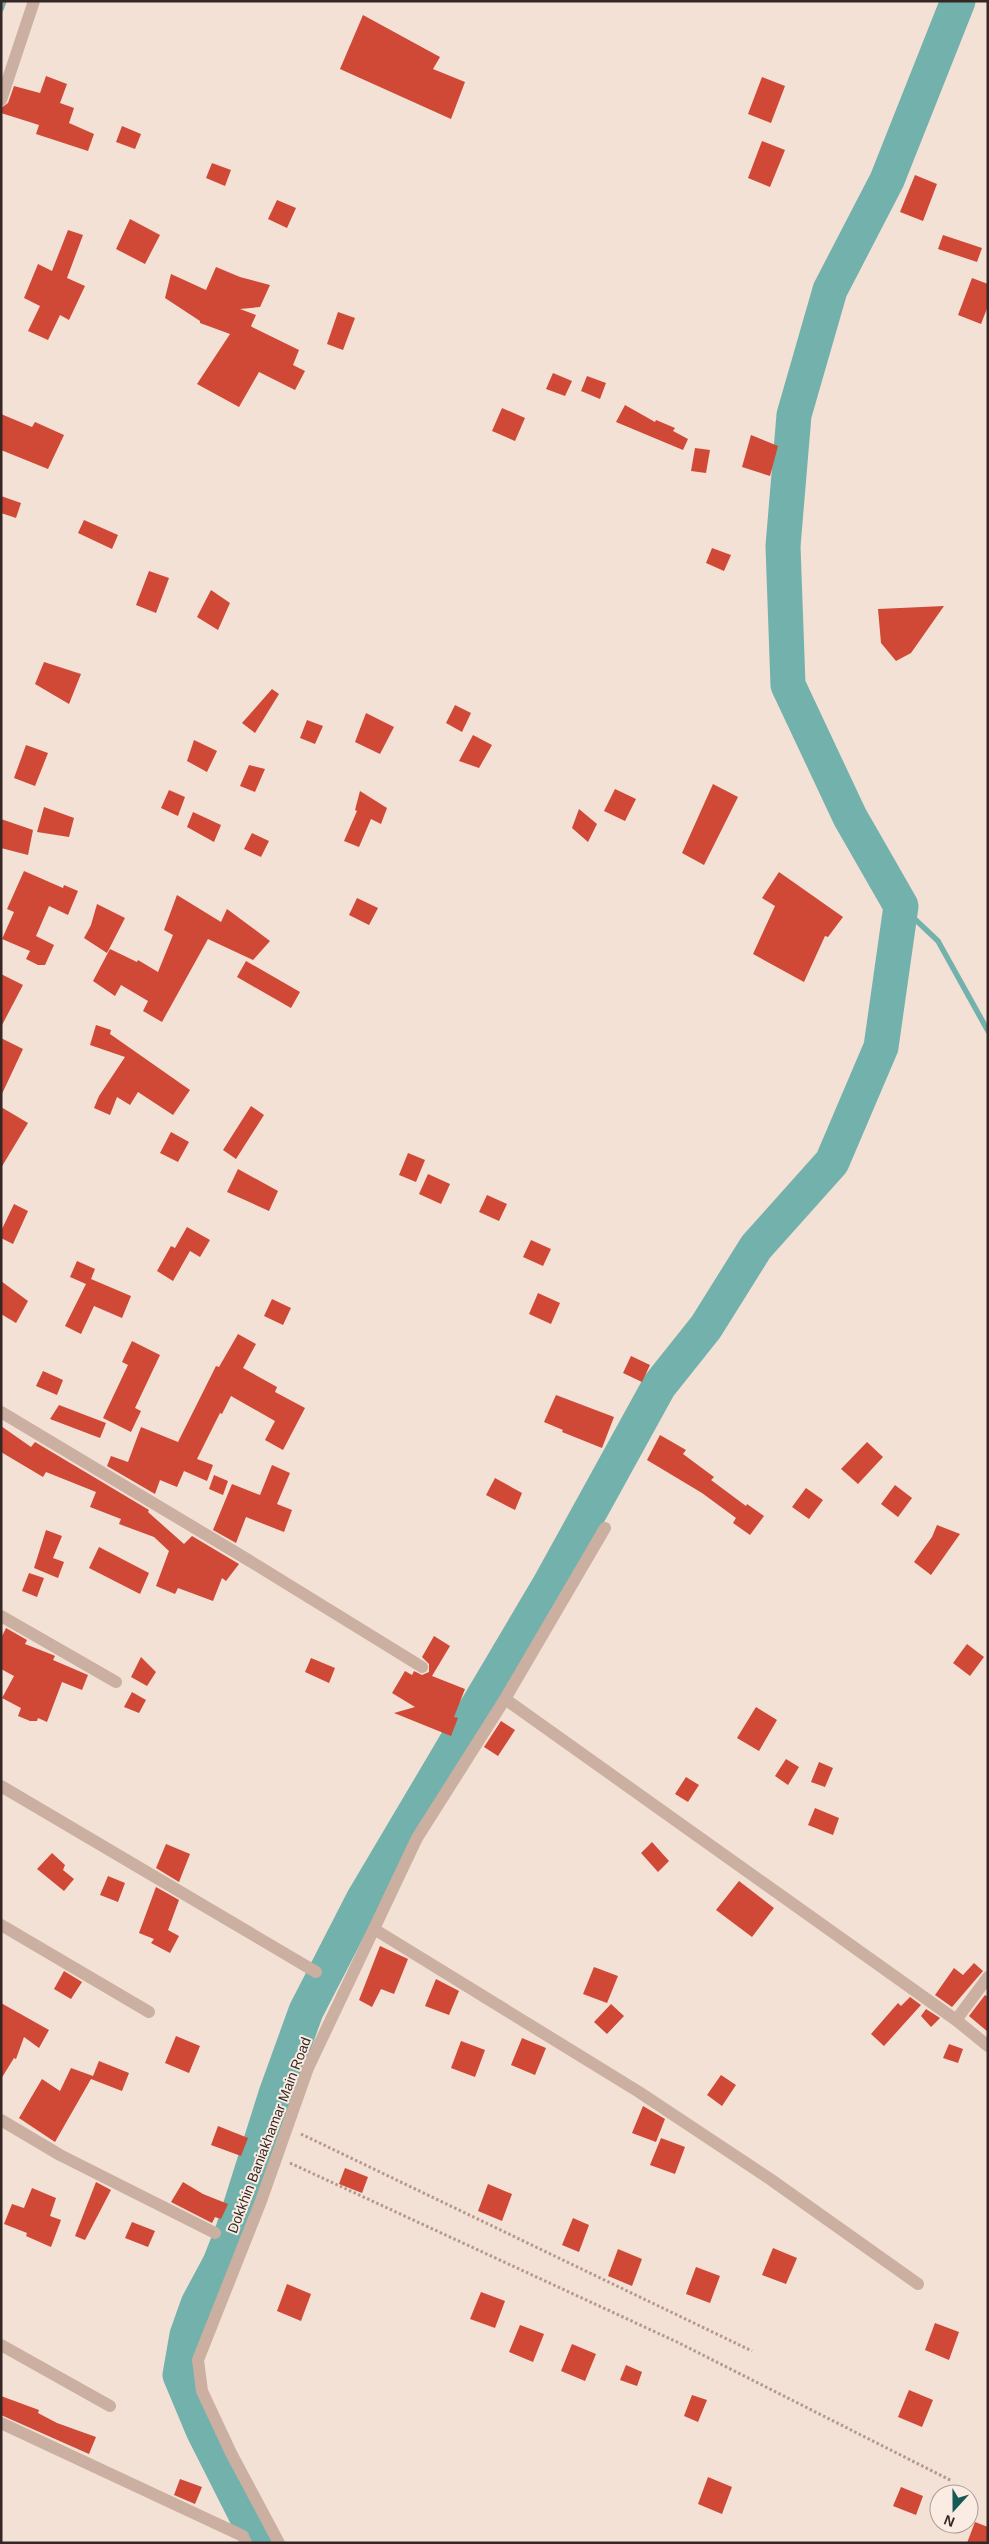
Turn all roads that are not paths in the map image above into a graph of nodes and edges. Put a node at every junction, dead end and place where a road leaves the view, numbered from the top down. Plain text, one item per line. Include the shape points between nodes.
1 (34, 1) edge
2 (1, 100) edge
3 (1, 1412) edge
4 (605, 1528) dead end
5 (1, 1616) edge
6 (422, 1667) dead end
7 (116, 1682) dead end
8 (504, 1698) junction
9 (1, 1786) edge
10 (1, 1925) edge
11 (374, 1929) junction
12 (316, 1972) dead end
13 (988, 1977) edge
14 (149, 2012) dead end
15 (956, 2020) junction
16 (988, 2046) edge
17 (1, 2120) edge
18 (216, 2233) dead end
19 (918, 2284) dead end
20 (1, 2345) edge
21 (110, 2406) dead end
22 (1, 2423) edge
23 (246, 2543) edge
24 (278, 2543) edge

1 - 2 street
3 - 6 street
4 - 8 street, Dokkhin Baniakhamar Main Road
5 - 7 street
8 - 11 street, Dokkhin Baniakhamar Main Road via 417,1838
8 - 15 street
9 - 12 street
10 - 14 street
11 - 19 street via 638,2092 770,2179
11 - 24 street, Dokkhin Baniakhamar Main Road via 308,2068 198,2360 202,2391
13 - 15 street
15 - 16 street
17 - 18 street via 60,2154
20 - 21 street
22 - 23 street via 243,2536

